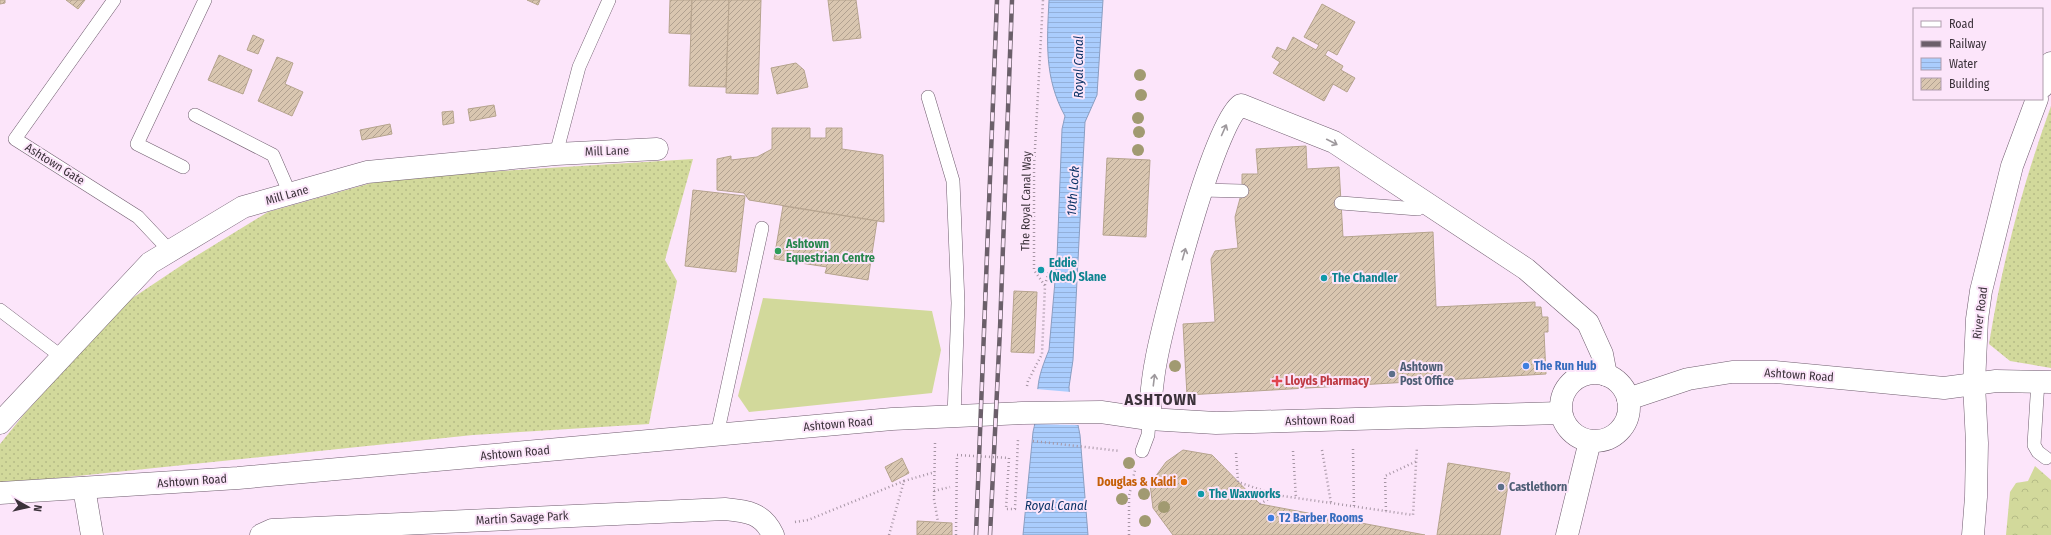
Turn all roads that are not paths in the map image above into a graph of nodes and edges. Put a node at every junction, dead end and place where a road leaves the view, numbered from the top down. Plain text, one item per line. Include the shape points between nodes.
1 (114, 0) edge
2 (206, 0) edge
3 (609, 0) edge
4 (2051, 63) edge
5 (2043, 84) edge
6 (928, 97) dead end
7 (2037, 100) edge
8 (195, 115) dead end
9 (657, 149) dead end
10 (556, 154) junction
11 (183, 166) dead end
12 (1201, 190) junction
13 (1242, 192) dead end
14 (290, 194) junction
15 (1426, 202) junction
16 (1341, 203) dead end
17 (762, 228) dead end
18 (170, 251) junction
19 (0, 310) edge
20 (62, 357) junction
21 (1606, 375) junction
22 (2045, 382) edge
23 (1974, 384) junction
24 (1628, 398) junction
25 (1562, 413) junction
26 (954, 417) junction
27 (1149, 419) junction
28 (0, 424) edge
29 (717, 435) junction
30 (1590, 441) junction
31 (1142, 451) road end
32 (2046, 458) dead end
33 (84, 488) junction
34 (0, 493) edge
35 (771, 531) edge
36 (92, 535) edge
37 (261, 535) edge
38 (1567, 535) edge
39 (1973, 535) edge

1 - 18 lane, Ashtown Gate via 15,139 138,217
2 - 11 lane via 137,144
3 - 10 lane via 578,66
4 - 5 street
6 - 26 lane via 953,181 958,303
7 - 23 street, River Road via 2012,166 1981,291
8 - 14 lane via 273,155
9 - 10 street, Mill Lane
10 - 14 street, Mill Lane via 367,172
12 - 13 lane
12 -> 15 street via 1225,128 1235,108 1241,105 1334,142
27 -> 12 street via 1157,355
14 - 18 street, Mill Lane via 243,207
15 - 16 lane via 1418,208
15 - 21 street via 1526,269 1588,323 1602,354
17 - 29 lane
18 - 20 street, Mill Lane via 150,263
19 - 20 lane
20 - 28 street, Mill Lane
21 - 24 street via 1616,380
21 - 25 street via 1583,375 1573,381 1565,390 1561,402
22 - 23 street, Ashtown Road via 1996,381
22 - 32 lane via 2034,445
23 - 24 street, Ashtown Road via 1944,388 1775,372 1732,372 1688,379
23 - 39 street, River Road via 1977,443
24 - 30 street via 1629,410 1620,430 1612,437
25 - 27 street, Ashtown Road via 1216,423
25 - 30 street via 1571,432
26 - 27 street, Ashtown Road via 1101,412
26 - 29 street, Ashtown Road via 892,419
27 - 31 lane via 1148,434
29 - 33 street, Ashtown Road via 238,478
30 - 38 street
33 - 34 street, Ashtown Road
33 - 36 street
35 - 37 street, Martin Savage Park via 750,511 725,509 272,530

